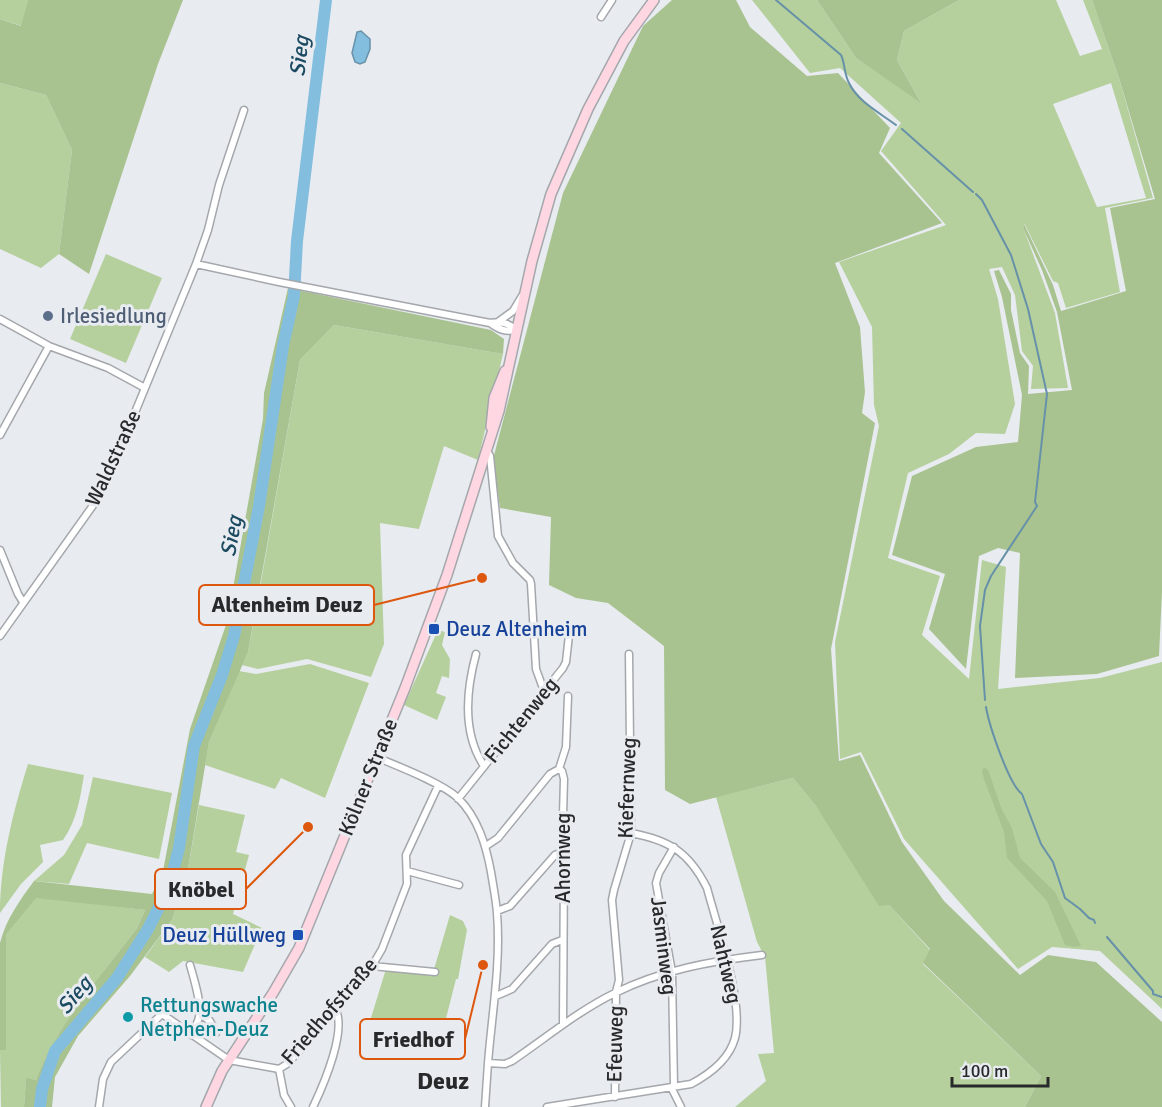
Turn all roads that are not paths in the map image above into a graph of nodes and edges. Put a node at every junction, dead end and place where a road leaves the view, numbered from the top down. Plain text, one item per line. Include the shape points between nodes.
1 (612, 0) edge
2 (654, 0) edge
3 (601, 16) dead end
4 (244, 110) dead end
5 (196, 264) junction
6 (525, 290) junction
7 (1, 322) edge
8 (494, 323) junction
9 (517, 330) junction
10 (50, 346) junction
11 (145, 388) junction
12 (0, 435) edge
13 (486, 449) junction
14 (0, 549) edge
15 (23, 602) junction
16 (569, 635) dead end
17 (0, 636) edge
18 (476, 654) dead end
19 (629, 654) dead end
20 (544, 691) junction
21 (568, 696) dead end
22 (376, 757) junction
23 (484, 766) junction
24 (559, 769) junction
25 (438, 786) junction
26 (458, 799) junction
27 (631, 833) junction
28 (486, 846) junction
29 (674, 847) junction
30 (562, 852) junction
31 (407, 871) junction
32 (459, 885) dead end
33 (497, 911) junction
34 (562, 940) junction
35 (762, 955) dead end
36 (726, 960) junction
37 (190, 965) dead end
38 (372, 966) junction
39 (435, 972) dead end
40 (672, 972) junction
41 (616, 992) junction
42 (496, 996) junction
43 (334, 1007) junction
44 (200, 1014) junction
45 (563, 1024) junction
46 (216, 1033) dead end
47 (191, 1035) junction
48 (229, 1060) junction
49 (488, 1063) junction
50 (279, 1069) junction
51 (673, 1087) junction
52 (615, 1097) junction
53 (99, 1107) edge
54 (207, 1107) edge
55 (291, 1107) edge
56 (313, 1107) edge
57 (485, 1107) edge
58 (547, 1107) edge
59 (681, 1107) edge

1 - 3 street
2 - 6 main road, Kölner Straße via 624,41 569,152 551,194
4 - 5 street, Waldstraße
5 - 8 street
5 - 11 street, Waldstraße
6 - 8 street via 513,311
6 - 9 main road, Kölner Straße
7 - 10 street
8 - 9 street via 507,332
9 - 13 main road, Kölner Straße via 508,367 494,398 492,431
10 - 11 street via 108,368
10 - 12 street
11 - 15 street, Waldstraße via 94,504
13 - 20 street via 490,456 498,536 531,584 536,669
13 - 22 main road, Kölner Straße via 433,618
14 - 15 street
15 - 17 street, Waldstraße
16 - 20 street, Fichtenweg via 566,662
18 - 23 street via 467,721
19 - 27 street, Kiefernweg
20 - 23 street, Fichtenweg
21 - 24 street, Ahornweg via 566,747
22 - 25 street
22 - 48 main road, Kölner Straße via 290,965
23 - 26 street, Fichtenweg
24 - 28 street via 550,774 498,838
24 - 30 street, Ahornweg via 564,779
25 - 26 street
25 - 31 street, Friedhofstraße via 406,855
26 - 28 street
27 - 29 street, Nahtweg
27 - 41 street, Kiefernweg via 612,900 619,980
28 - 33 street
29 - 36 street, Nahtweg via 699,872 707,888
29 - 40 street, Jasminweg via 656,883
30 - 33 street via 510,906
30 - 34 street, Ahornweg
31 - 32 street
31 - 38 street, Friedhofstraße via 407,884 392,928
33 - 42 street
34 - 42 street via 552,944 512,989
34 - 45 street, Ahornweg
35 - 36 street
36 - 40 street
36 - 51 street, Nahtweg via 738,1009 735,1039 727,1055 705,1076 691,1084
37 - 44 street
38 - 39 street
38 - 43 street, Friedhofstraße
40 - 41 street
40 - 51 street, Jasminweg
41 - 45 street
41 - 52 street, Efeuweg
42 - 49 street
43 - 50 street, Friedhofstraße via 306,1044
43 - 56 street via 339,1013 335,1048
44 - 46 street
44 - 47 street
45 - 49 street via 512,1061
47 - 48 street
47 - 53 street via 162,1014 111,1062 103,1079
48 - 50 street
48 - 54 main road, Kölner Straße
49 - 57 street
50 - 55 street via 284,1095
51 - 52 street, Nahtweg
51 - 59 street
52 - 58 street, Nahtweg

